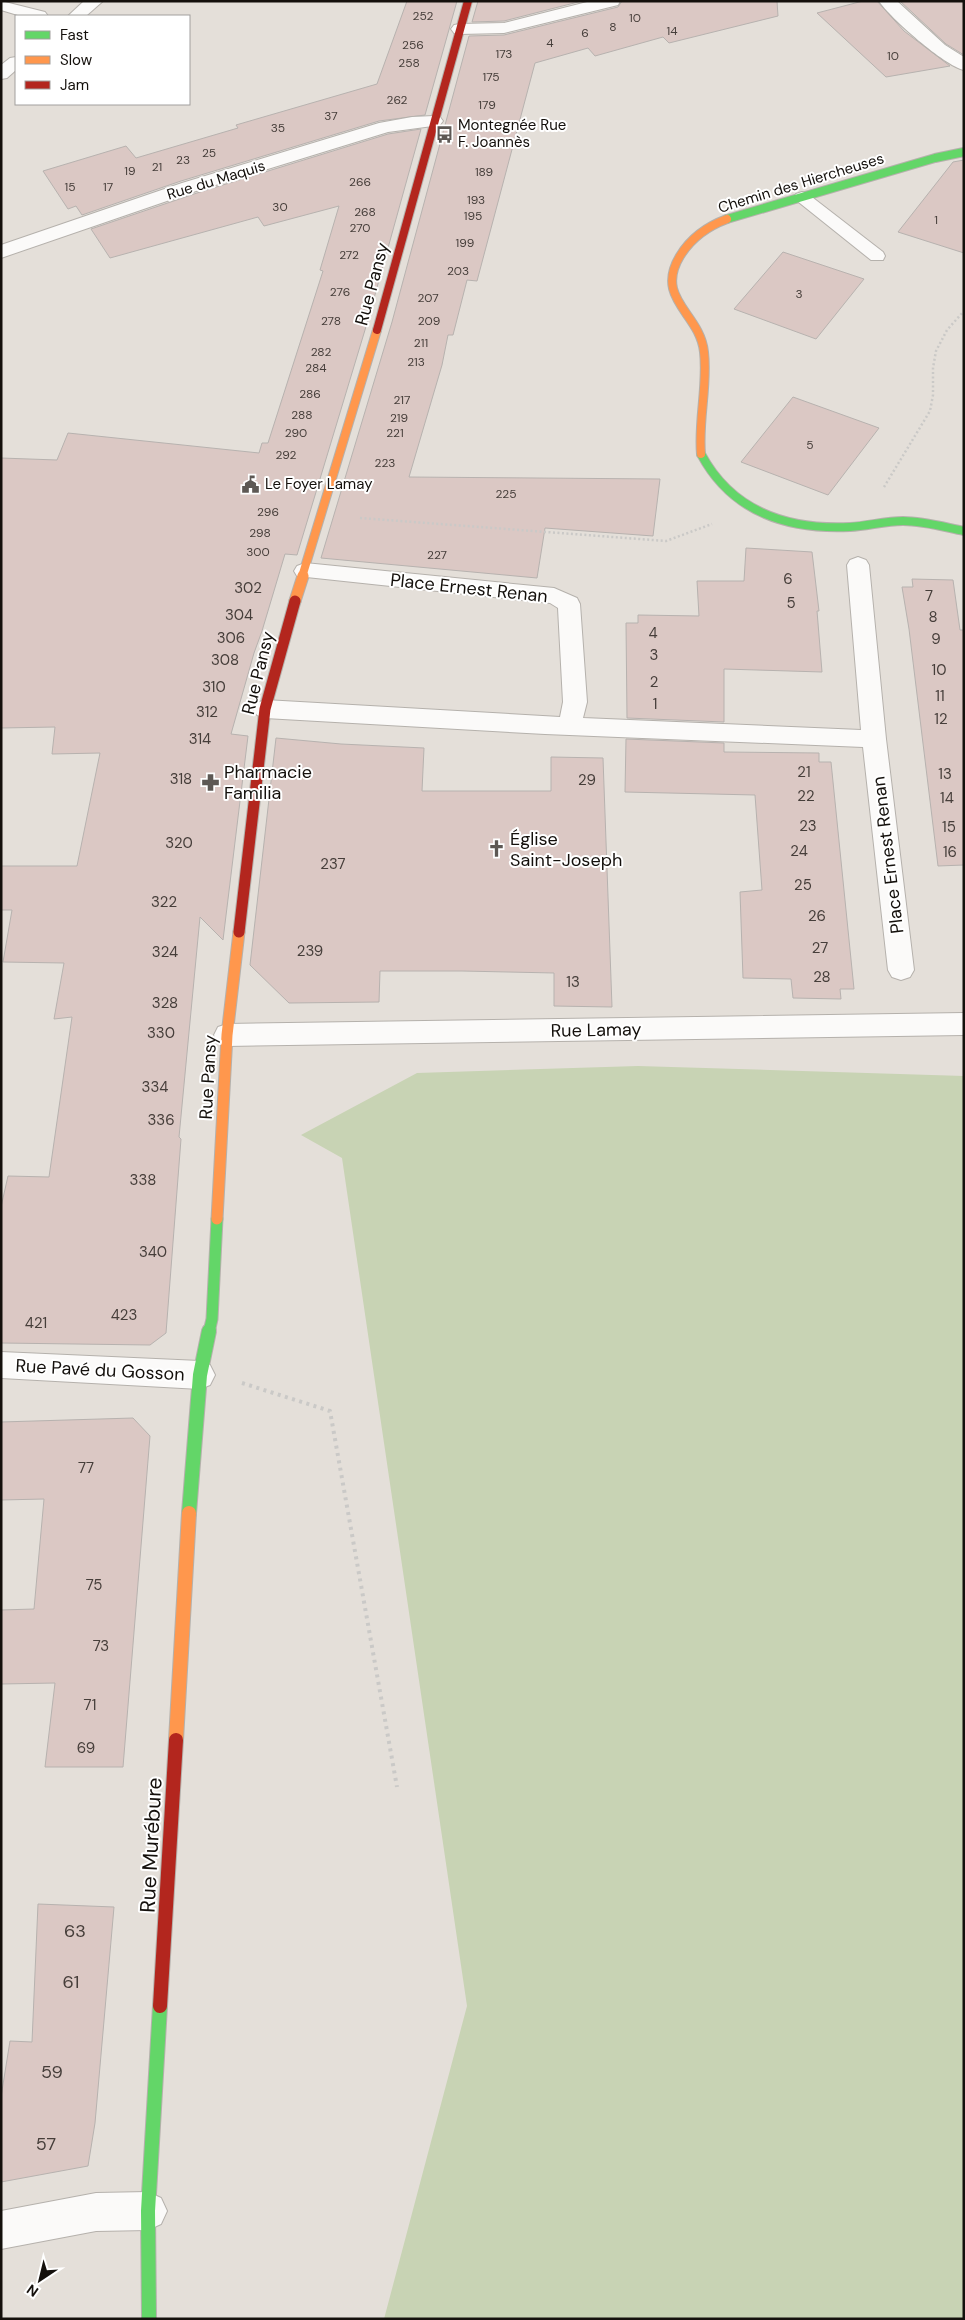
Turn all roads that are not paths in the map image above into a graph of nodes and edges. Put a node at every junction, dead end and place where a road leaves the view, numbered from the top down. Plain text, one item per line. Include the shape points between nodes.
1 (95, 1) edge
2 (468, 1) edge
3 (612, 1) edge
4 (886, 1) edge
5 (1, 5) edge
6 (36, 15) edge
7 (77, 15) edge
8 (460, 28) junction
9 (15, 63) edge
10 (964, 65) edge
11 (1, 74) edge
12 (434, 121) junction
13 (964, 152) edge
14 (802, 197) junction
15 (1, 252) edge
16 (877, 256) dead end
17 (964, 531) edge
18 (858, 565) dead end
19 (305, 571) junction
20 (265, 709) junction
21 (569, 726) junction
22 (874, 739) junction
23 (901, 970) dead end
24 (964, 1024) edge
25 (227, 1036) junction
26 (1, 1366) edge
27 (200, 1375) junction
28 (148, 2211) junction
29 (1, 2230) edge
30 (149, 2319) edge

1 - 7 street
2 - 8 street, Rue Pansy
3 - 8 street via 504,28
4 - 10 street via 939,49
5 - 6 street
8 - 12 street, Rue Pansy via 448,81
9 - 11 street
12 - 15 street, Rue du Maquis via 385,127 189,187
12 - 19 street, Rue Pansy via 380,321
13 - 14 street, Chemin des Hiercheuses
14 - 16 lane
14 - 17 street, Chemin des Hiercheuses via 709,228 679,254 671,275 671,288 704,346 697,440 700,452 718,483 732,495 786,521 806,525 856,526 898,521
18 - 22 street, Place Ernest Renan
19 - 20 street, Rue Pansy
19 - 21 street, Place Ernest Renan via 554,596 569,604 575,702
20 - 21 street
20 - 25 street, Rue Pansy
21 - 22 street
22 - 23 street, Place Ernest Renan
24 - 25 street, Rue Lamay
25 - 27 street, Rue Pansy via 212,1319
26 - 27 street, Rue Pavé du Gosson
27 - 28 street, Rue Murébure
28 - 29 street via 96,2212
28 - 30 street, Rue Murébure

